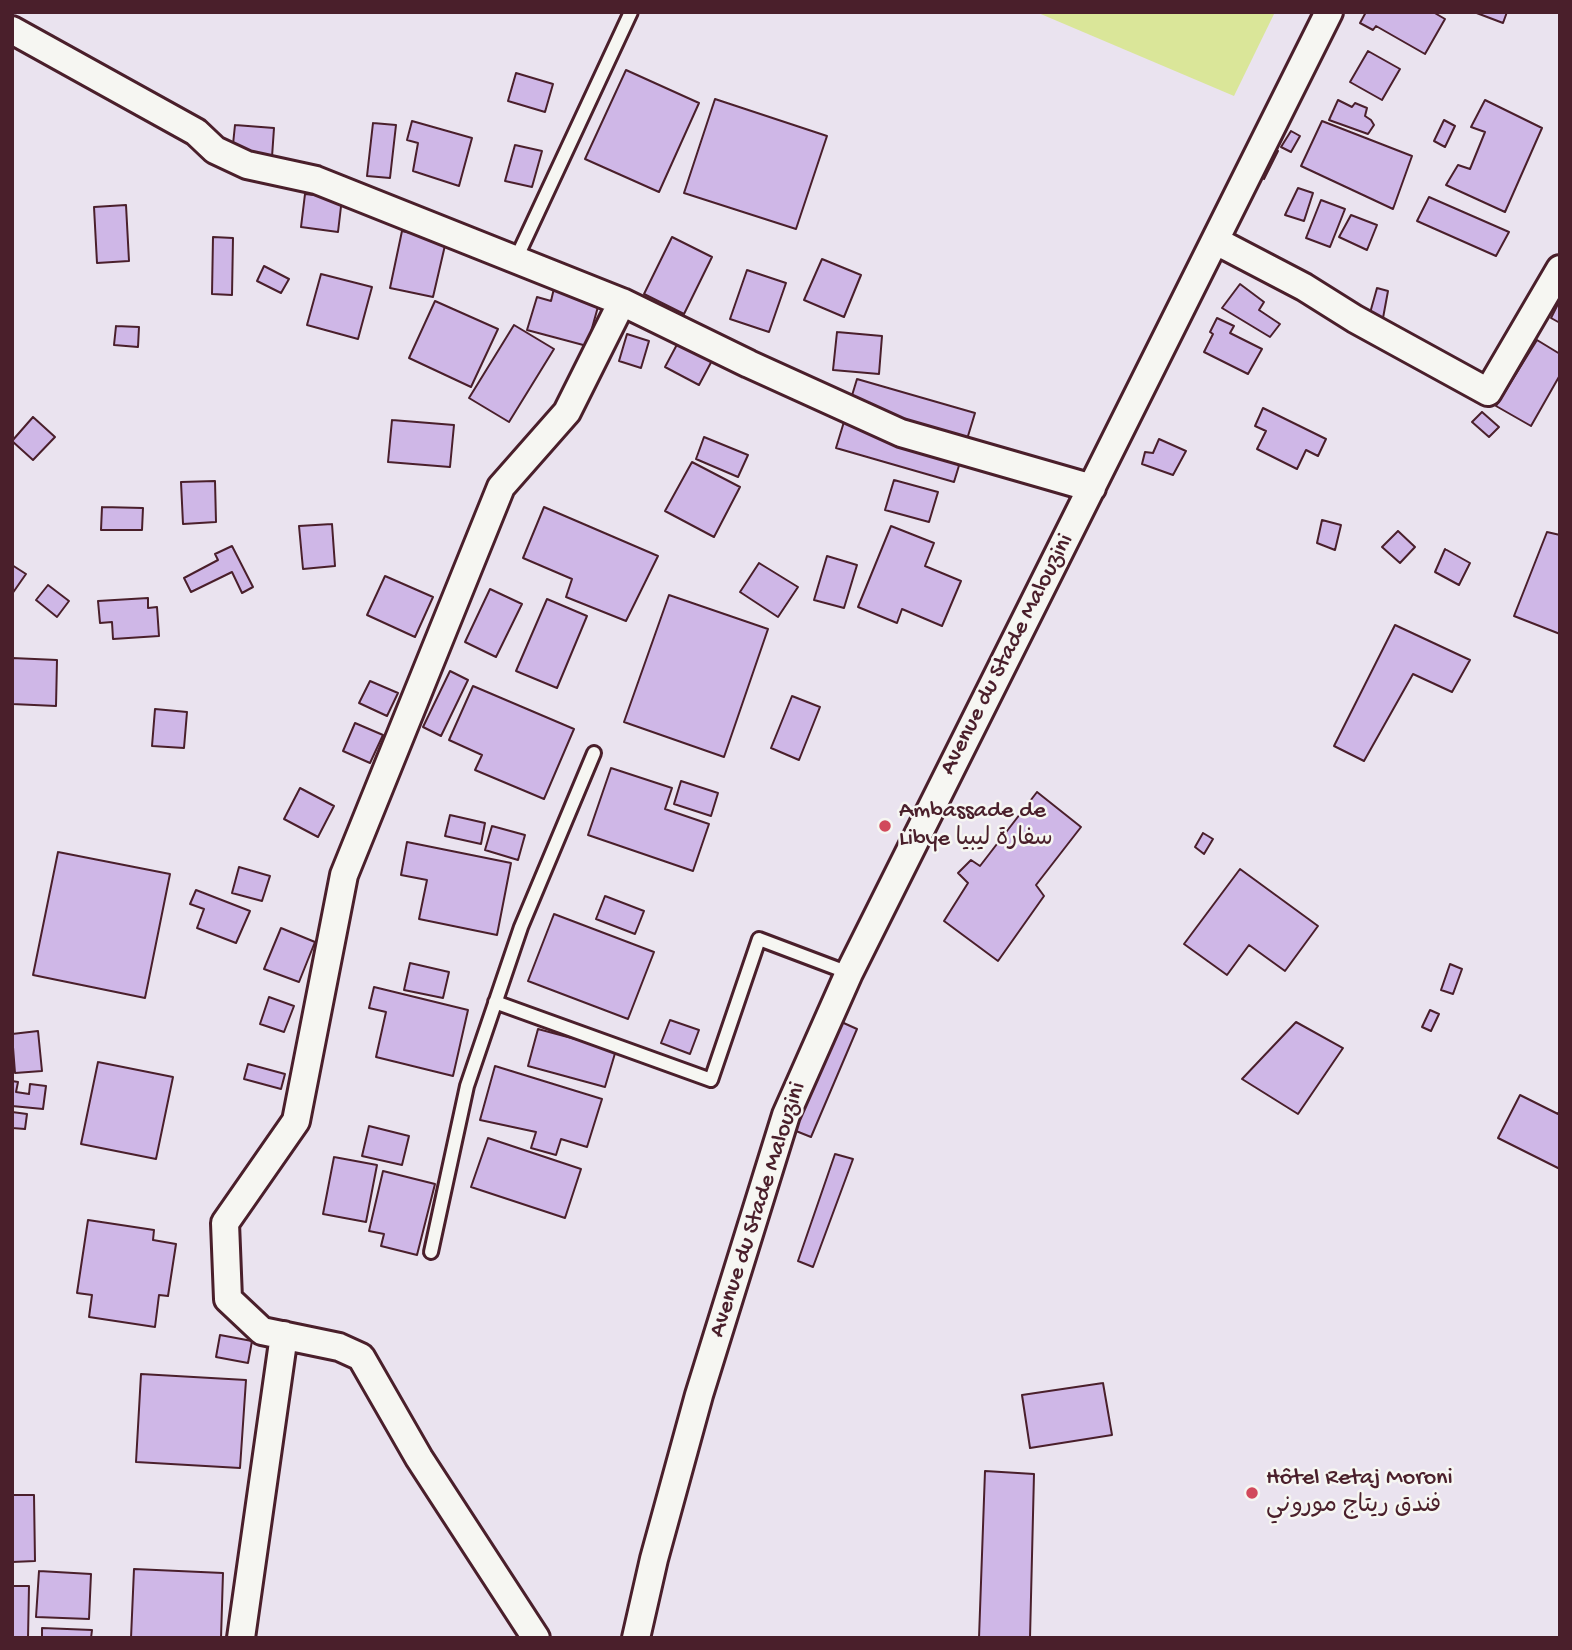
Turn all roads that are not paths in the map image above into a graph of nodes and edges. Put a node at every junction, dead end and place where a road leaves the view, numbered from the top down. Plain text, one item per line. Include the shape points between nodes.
1 (631, 12) edge
2 (1329, 12) edge
3 (12, 30) edge
4 (1216, 241) junction
5 (515, 261) junction
6 (1560, 269) edge
7 (622, 302) junction
8 (1092, 488) junction
9 (594, 753) dead end
10 (849, 973) junction
11 (495, 1002) junction
12 (431, 1252) dead end
13 (284, 1335) junction
14 (241, 1638) edge
15 (536, 1638) edge
16 (636, 1638) edge

1 - 5 lane
2 - 4 street, Avenue du Stade Malouzini
3 - 5 street via 247,165 316,180
4 - 6 street via 1488,392
4 - 8 street, Avenue du Stade Malouzini
5 - 7 street
7 - 8 street via 901,433
7 - 13 street via 567,412 501,487 344,875 296,1121 225,1223 228,1299 262,1331
8 - 10 street, Avenue du Stade Malouzini
9 - 11 lane via 521,927
10 - 11 lane via 759,939 711,1080
10 - 16 street, Avenue du Stade Malouzini via 786,1115 699,1395
11 - 12 lane via 467,1086
13 - 14 street
13 - 15 street via 339,1347 361,1357 419,1458

